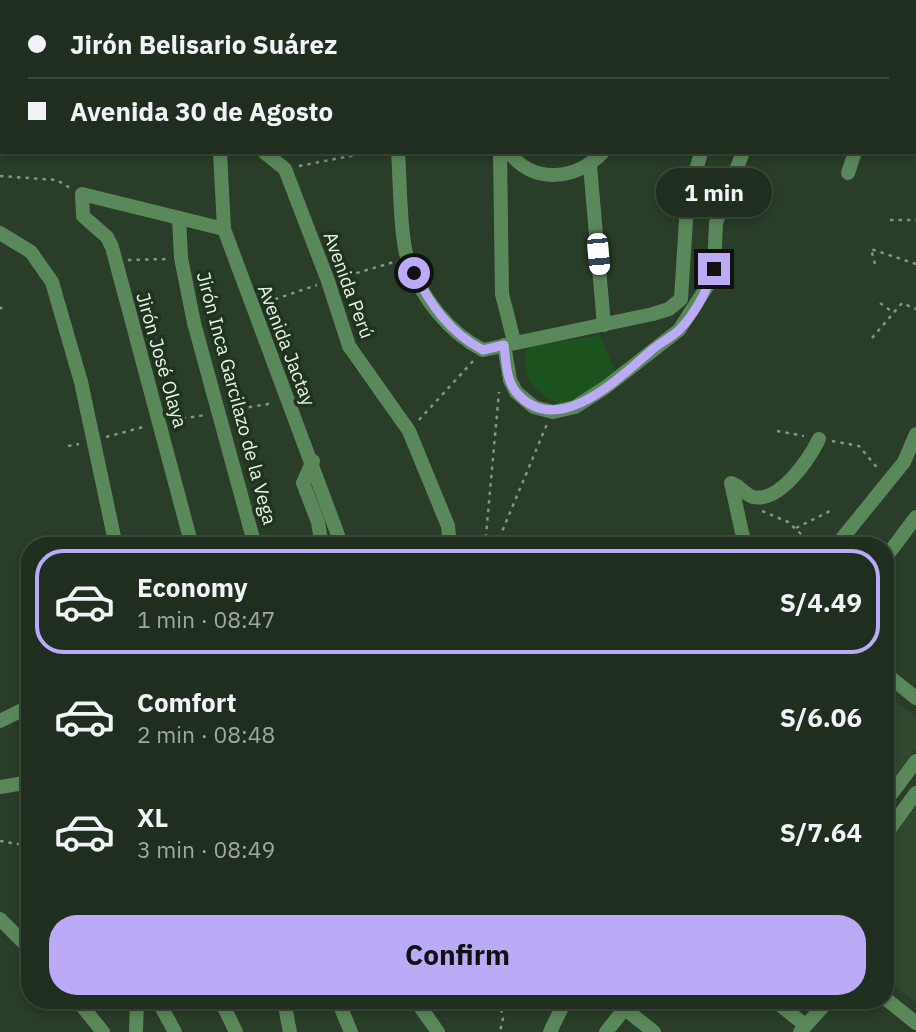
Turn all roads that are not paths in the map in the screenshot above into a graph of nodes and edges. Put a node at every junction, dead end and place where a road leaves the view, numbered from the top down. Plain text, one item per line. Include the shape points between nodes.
1 (429, 0) edge
2 (446, 0) edge
3 (220, 154) edge
4 (266, 154) edge
5 (398, 154) edge
6 (500, 154) edge
7 (510, 154) edge
8 (601, 154) edge
9 (700, 154) edge
10 (742, 154) edge
11 (854, 154) edge
12 (590, 166) junction
13 (848, 173) dead end
14 (179, 218) junction
15 (224, 229) junction
16 (0, 233) edge
17 (604, 325) junction
18 (509, 343) junction
19 (916, 434) edge
20 (819, 439) road end
21 (313, 461) junction
22 (916, 517) edge
23 (115, 537) edge
24 (190, 537) edge
25 (253, 537) edge
26 (320, 537) edge
27 (339, 537) edge
28 (449, 537) edge
29 (743, 537) edge
30 (843, 537) edge
31 (894, 547) edge
32 (894, 680) edge
33 (916, 698) edge
34 (21, 710) edge
35 (0, 721) edge
36 (916, 761) edge
37 (21, 784) edge
38 (0, 788) edge
39 (894, 790) edge
40 (916, 793) edge
41 (894, 823) edge
42 (0, 919) edge
43 (21, 940) edge
44 (894, 1005) edge
45 (84, 1009) edge
46 (137, 1009) edge
47 (162, 1009) edge
48 (225, 1009) edge
49 (286, 1009) edge
50 (339, 1009) edge
51 (341, 1009) edge
52 (422, 1009) edge
53 (561, 1009) edge
54 (625, 1009) edge
55 (632, 1009) edge
56 (783, 1009) edge
57 (821, 1009) edge
58 (916, 1023) edge
59 (803, 1029) edge
60 (103, 1032) edge
61 (136, 1032) edge
62 (175, 1032) edge
63 (236, 1032) edge
64 (290, 1032) edge
65 (340, 1032) edge
66 (351, 1032) edge
67 (438, 1032) edge
68 (551, 1032) edge
69 (606, 1032) edge
70 (654, 1032) edge

1 - 2 street
3 - 15 street, Avenida Jactay
4 - 28 street, Avenida Perú via 285,169 349,346 409,431
5 - 18 street via 407,259 437,313 465,341 483,350
6 - 18 street via 502,294
7 - 12 street via 531,172 550,176
8 - 12 street
9 - 17 street via 687,204 681,299 669,309
10 - 18 street via 716,223 714,269 679,330 606,387 575,407 553,412 534,407 516,392 510,380
11 - 13 street
12 - 17 street
14 - 15 street
14 - 24 street, Jirón José Olaya via 82,194 83,216 107,237 115,261
14 - 25 street, Jirón Inca Garcilazo de la Vega via 181,258 194,323
15 - 21 street, Avenida Jactay
16 - 23 street via 31,252 52,282 81,382
17 - 18 street
19 - 30 street via 904,462
20 - 29 street via 802,469 769,496 744,494 731,483
21 - 26 street via 303,483
21 - 27 street, Avenida Jactay
22 - 31 street
32 - 33 street
34 - 35 street
36 - 39 street
37 - 38 street
40 - 41 street
42 - 43 street
44 - 58 street
45 - 60 street
46 - 61 street
47 - 62 street
48 - 63 street
49 - 64 street
50 - 65 street
51 - 66 street
52 - 67 street
53 - 68 street
54 - 69 street
55 - 70 street
56 - 59 street
57 - 59 street

